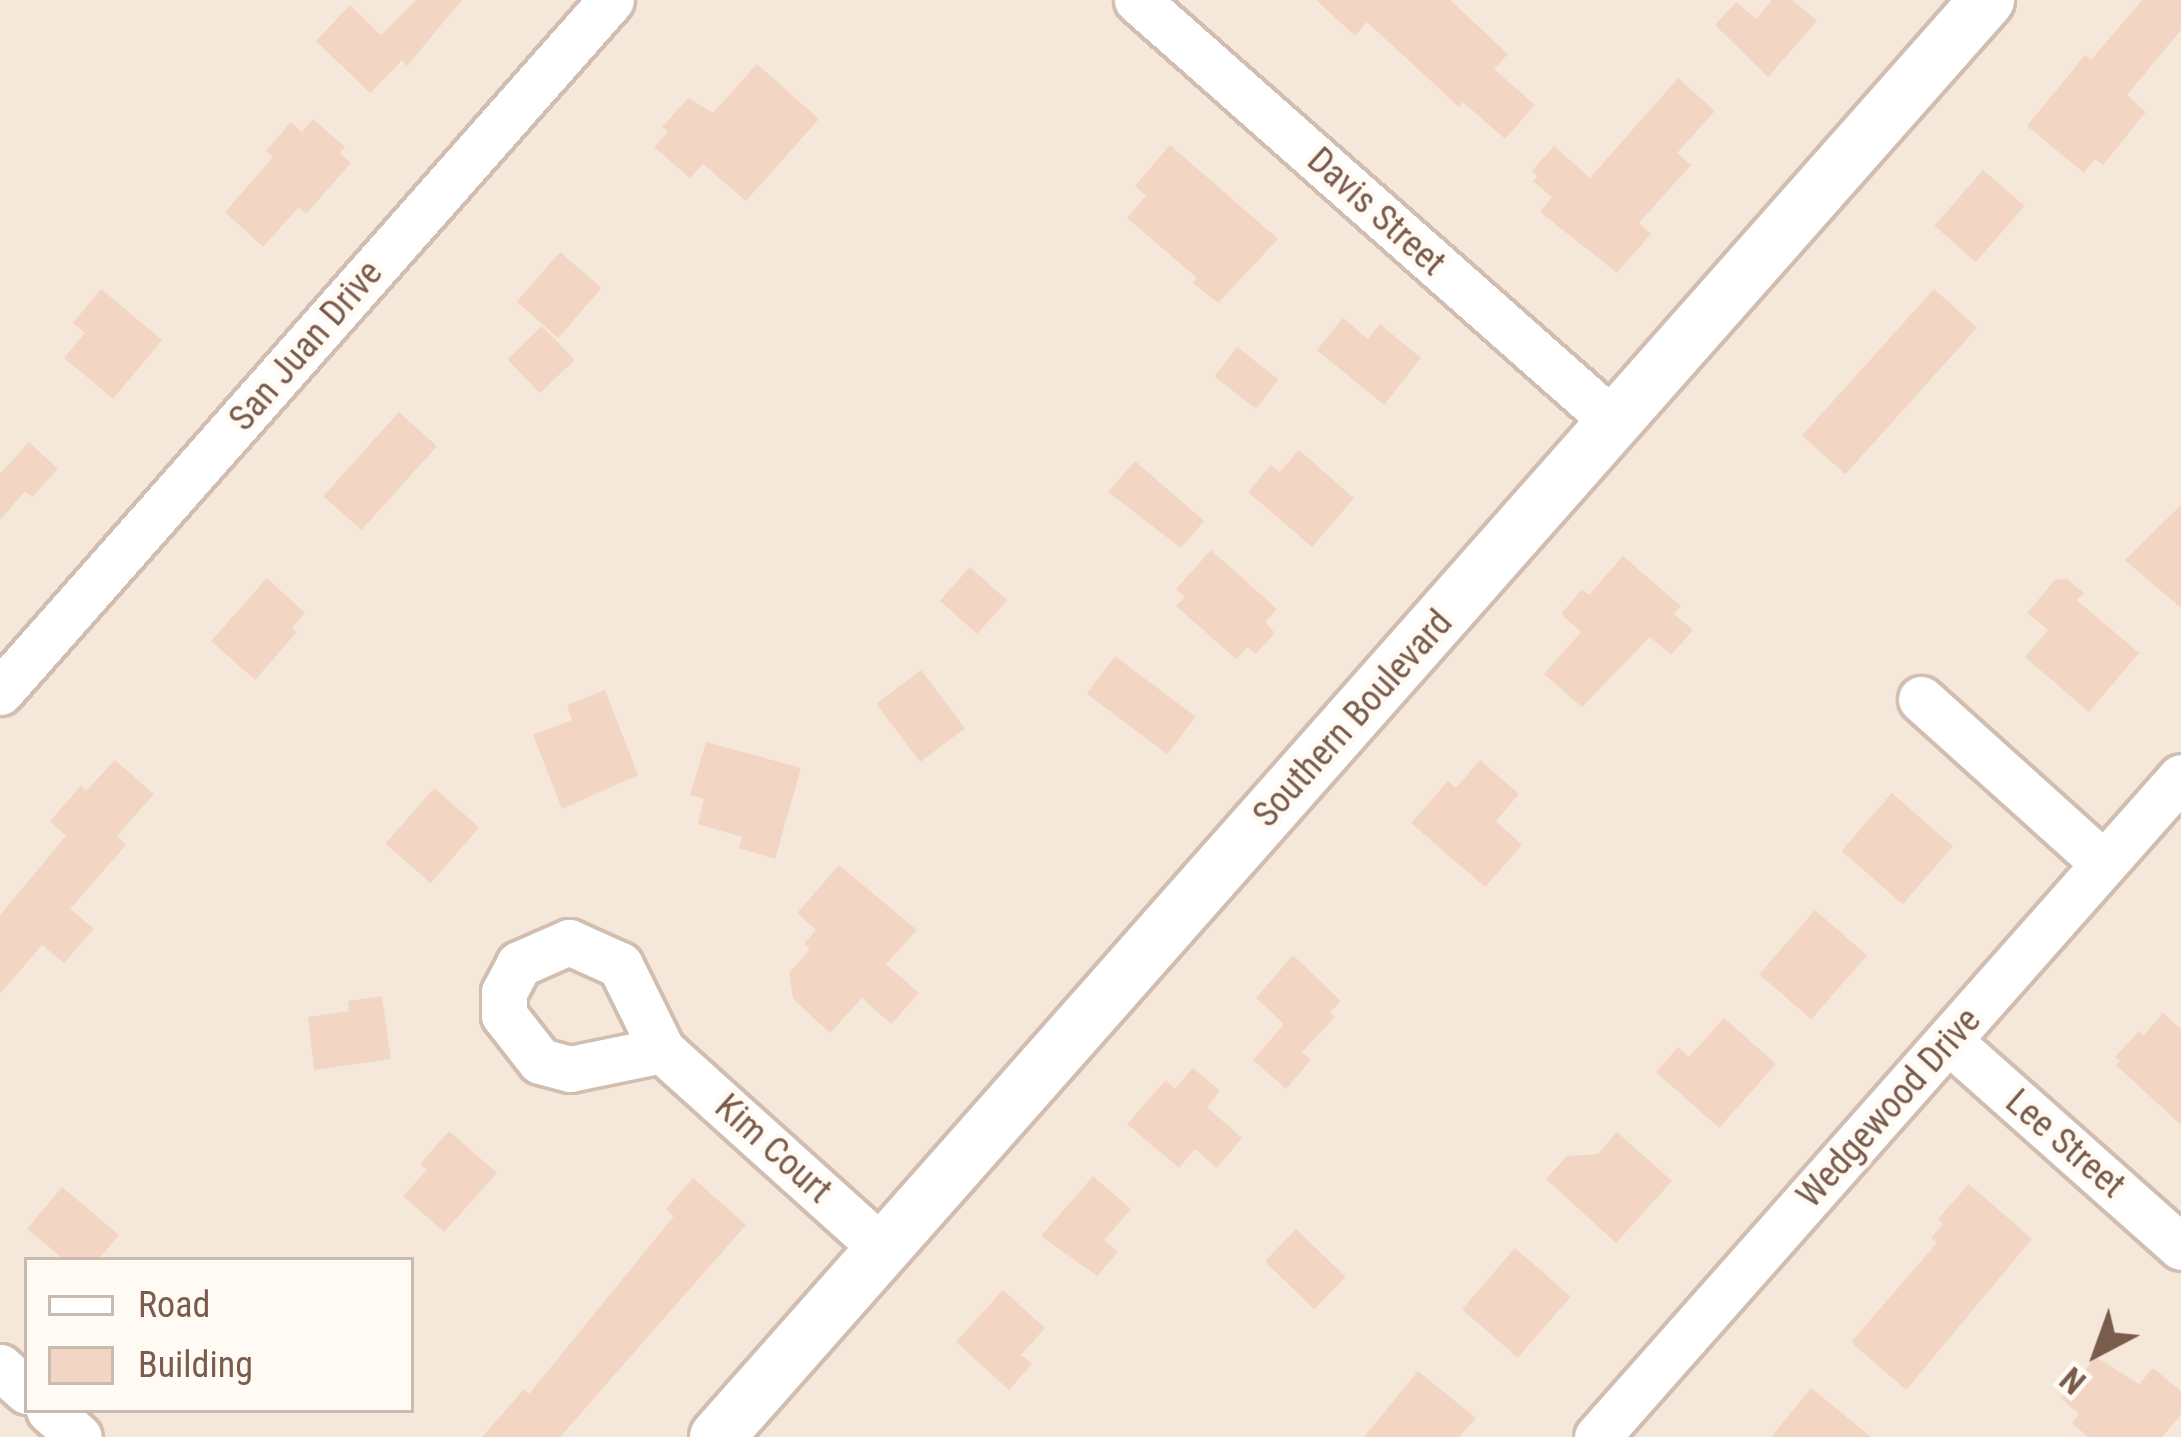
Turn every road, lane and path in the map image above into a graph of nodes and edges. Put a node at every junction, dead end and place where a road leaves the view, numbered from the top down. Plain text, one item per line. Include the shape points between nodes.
1 (611, 0) edge
2 (1138, 0) edge
3 (1987, 0) edge
4 (1615, 424) junction
5 (0, 692) edge
6 (1921, 699) dead end
7 (2181, 778) edge
8 (2103, 863) junction
9 (1949, 1041) junction
10 (662, 1049) dead end
11 (2181, 1246) edge
12 (884, 1249) junction
13 (0, 1367) edge
14 (24, 1388) edge
15 (52, 1413) edge
16 (80, 1437) edge
17 (717, 1437) edge
18 (1597, 1437) edge

1 - 5 street, San Juan Drive
2 - 4 street, Davis Street
3 - 4 street, Southern Boulevard
4 - 12 street, Southern Boulevard
6 - 8 street
7 - 8 street, Wedgewood Drive
8 - 9 street, Wedgewood Drive
9 - 11 street, Lee Street
9 - 18 street, Wedgewood Drive
10 - 12 street, Kim Court
12 - 17 street, Southern Boulevard
13 - 14 street
15 - 16 street

